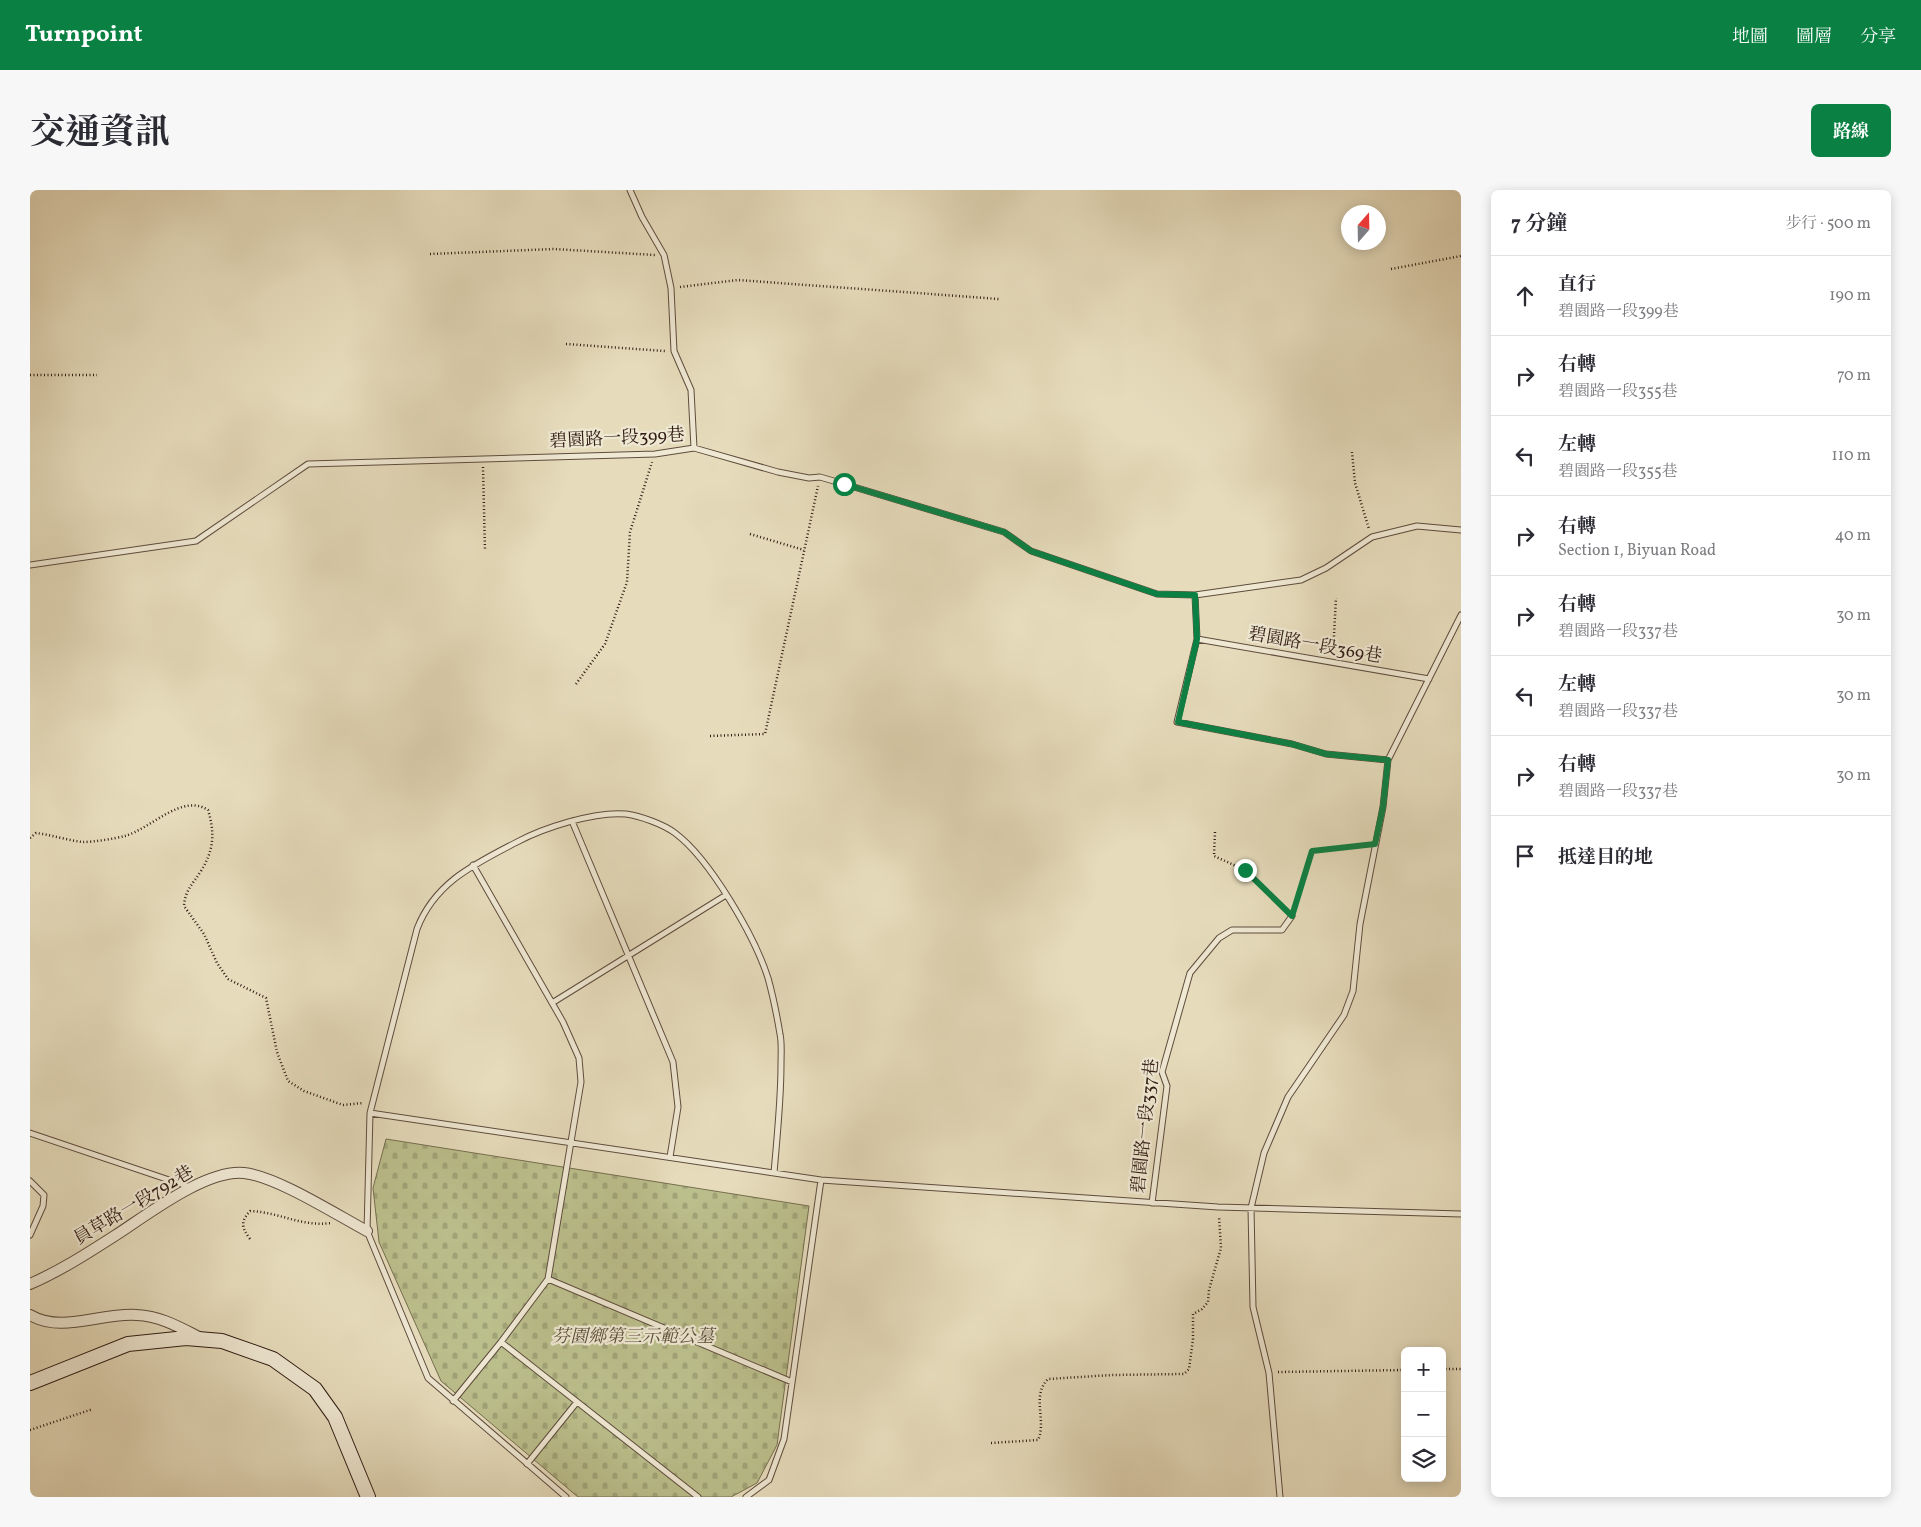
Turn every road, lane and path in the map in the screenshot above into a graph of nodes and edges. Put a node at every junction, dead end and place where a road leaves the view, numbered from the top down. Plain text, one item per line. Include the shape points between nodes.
1 (630, 190) edge
2 (430, 254) dead end
3 (664, 255) junction
4 (1461, 256) edge
5 (1391, 269) dead end
6 (671, 288) junction
7 (999, 299) dead end
8 (566, 344) dead end
9 (674, 351) junction
10 (30, 375) edge
11 (97, 375) dead end
12 (694, 448) junction
13 (1352, 452) dead end
14 (655, 454) junction
15 (482, 458) junction
16 (820, 477) junction
17 (1461, 530) edge
18 (750, 534) dead end
19 (1372, 538) junction
20 (804, 550) junction
21 (485, 551) dead end
22 (30, 565) edge
23 (1195, 595) junction
24 (1336, 598) dead end
25 (1461, 615) edge
26 (1197, 639) junction
27 (1332, 663) junction
28 (1429, 679) junction
29 (576, 684) dead end
30 (710, 736) dead end
31 (1388, 760) junction
32 (572, 821) junction
33 (1215, 832) dead end
34 (30, 838) edge
35 (1375, 844) junction
36 (473, 865) junction
37 (726, 895) junction
38 (1292, 916) junction
39 (628, 956) junction
40 (552, 1003) junction
41 (373, 1104) junction
42 (370, 1113) junction
43 (30, 1133) edge
44 (572, 1142) junction
45 (670, 1157) junction
46 (774, 1173) junction
47 (821, 1180) junction
48 (30, 1181) edge
49 (191, 1187) junction
50 (1152, 1204) junction
51 (1218, 1207) junction
52 (1251, 1208) junction
53 (1461, 1214) edge
54 (349, 1221) junction
55 (367, 1231) junction
56 (30, 1235) edge
57 (250, 1239) dead end
58 (548, 1279) junction
59 (30, 1284) edge
60 (30, 1314) edge
61 (204, 1339) junction
62 (501, 1342) junction
63 (1446, 1369) edge
64 (1461, 1369) edge
65 (1401, 1370) edge
66 (1269, 1372) junction
67 (792, 1382) junction
68 (30, 1383) edge
69 (453, 1401) junction
70 (577, 1402) junction
71 (92, 1409) dead end
72 (30, 1430) edge
73 (991, 1443) dead end
74 (527, 1464) junction
75 (368, 1497) edge
76 (566, 1497) edge
77 (698, 1497) edge
78 (746, 1497) edge
79 (1280, 1497) edge

1 - 3 lane
2 - 3 path via 554,249
3 - 6 lane
4 - 5 path
6 - 7 path via 738,280
6 - 9 lane
8 - 9 path
9 - 12 lane via 691,390
10 - 11 path
12 - 14 lane, 碧園路一段399巷
12 - 16 lane, 碧園路一段399巷 via 778,472
13 - 19 path via 1356,483
14 - 15 lane, 碧園路一段399巷
14 - 29 path via 630,532 627,582 605,644
15 - 21 path
15 - 22 lane, 碧園路一段399巷 via 308,464 196,542
16 - 20 path
16 - 23 lane, 碧園路一段399巷 via 1004,532 1031,551 1157,594
17 - 19 lane, 碧園路一段399巷 via 1417,526
18 - 20 path
19 - 23 lane, 碧園路一段399巷 via 1301,580
20 - 30 path via 765,734
23 - 26 lane
24 - 27 path
25 - 28 lane
26 - 27 lane, 碧園路一段369巷
26 - 31 lane via 1178,722 1292,744 1326,754
27 - 28 lane, 碧園路一段369巷
28 - 31 lane
31 - 35 lane
32 - 36 lane via 527,836
32 - 37 lane via 626,814 675,833
32 - 39 lane
33 - 38 path via 1214,856 1245,870
34 - 41 path via 36,833 83,842 124,836 153,824 179,806 200,804 208,810 214,839 201,871 188,888 184,906 204,934 228,979 266,998 277,1052 288,1081 304,1091 343,1105
35 - 38 path via 1312,851
35 - 52 lane via 1360,924 1353,991 1344,1016 1288,1096 1264,1153
36 - 40 lane
36 - 41 lane via 448,884 425,909 417,929
37 - 39 lane
37 - 46 lane via 749,934 768,978 781,1036 781,1091
38 - 50 lane, 碧園路一段337巷 via 1282,930 1232,930 1218,938 1190,973 1162,1072 1167,1086
39 - 40 lane
39 - 45 lane via 673,1062 678,1107
40 - 44 lane via 579,1058 581,1069
41 - 42 lane
42 - 44 lane
42 - 55 lane
43 - 49 lane
44 - 45 lane
44 - 58 lane
45 - 46 lane
46 - 47 lane
47 - 50 lane
47 - 67 lane
48 - 56 lane via 44,1195 43,1206
49 - 54 street, 員草路一段792巷 via 225,1175 244,1173 272,1182
49 - 59 street, 員草路一段792巷 via 100,1245
50 - 51 lane
51 - 52 lane
51 - 73 path via 1221,1248 1208,1302 1193,1314 1189,1370 1184,1374 1048,1379 1042,1384 1038,1410 1042,1430 1038,1440
52 - 53 lane
52 - 66 lane via 1253,1307
54 - 55 street, 員草路一段792巷
54 - 57 path via 315,1226 264,1212 250,1212 243,1218 242,1228
55 - 69 lane via 428,1378
58 - 62 lane
58 - 67 lane
60 - 61 street via 52,1324 136,1314 166,1320
61 - 68 main road via 128,1344
61 - 75 main road via 222,1341 274,1359 315,1389 335,1417
62 - 69 lane
62 - 70 lane
63 - 64 path
65 - 66 path
66 - 79 lane
67 - 78 lane via 784,1439 769,1480
69 - 74 lane
70 - 74 lane
70 - 77 lane
71 - 72 path
74 - 76 lane

